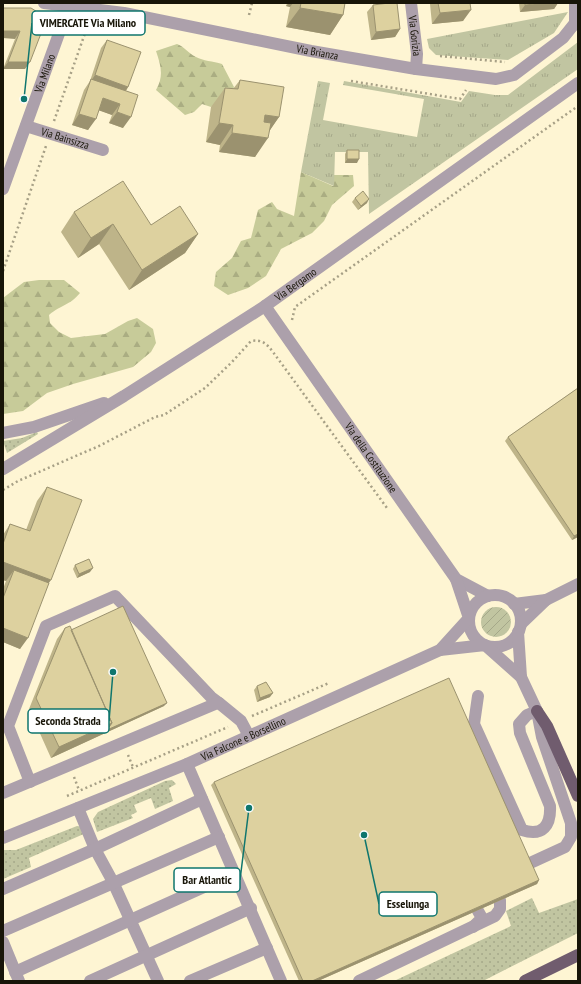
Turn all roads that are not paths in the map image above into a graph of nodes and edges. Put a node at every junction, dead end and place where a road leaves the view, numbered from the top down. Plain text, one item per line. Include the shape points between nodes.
1 (44, 3) edge
2 (411, 3) edge
3 (575, 3) edge
4 (70, 4) edge
5 (416, 69) junction
6 (578, 83) edge
7 (26, 126) junction
8 (103, 150) dead end
9 (3, 189) edge
10 (265, 306) junction
11 (124, 396) junction
12 (3, 433) edge
13 (3, 469) edge
14 (456, 579) junction
15 (578, 584) edge
16 (488, 596) junction
17 (546, 600) junction
18 (514, 604) junction
19 (469, 618) junction
20 (520, 628) junction
21 (485, 645) junction
22 (440, 650) junction
23 (521, 677) junction
24 (478, 696) dead end
25 (219, 703) junction
26 (537, 711) junction
27 (249, 736) junction
28 (559, 751) junction
29 (187, 764) junction
30 (30, 782) junction
31 (556, 782) junction
32 (3, 793) edge
33 (578, 796) edge
34 (202, 799) junction
35 (78, 808) junction
36 (219, 837) junction
37 (3, 838) edge
38 (95, 849) junction
39 (528, 864) edge
40 (235, 873) junction
41 (113, 882) junction
42 (3, 888) edge
43 (500, 900) edge
44 (251, 908) junction
45 (478, 911) edge
46 (129, 920) junction
47 (471, 929) junction
48 (3, 931) edge
49 (3, 942) edge
50 (267, 948) junction
51 (578, 955) edge
52 (146, 956) junction
53 (17, 976) edge
54 (90, 981) edge
55 (158, 981) edge
56 (190, 981) edge
57 (281, 981) edge
58 (359, 981) edge
59 (525, 981) edge

1 - 4 street, Via Brianza
2 - 5 street, Via Gorizia via 417,54
3 - 5 street, Via Brianza via 575,23 563,38 514,75 496,79
4 - 5 street, Via Brianza
4 - 7 street, Via Milano
6 - 10 street, Via Bergamo
7 - 8 street, Via Bainsizza
7 - 9 street, Via Milano
10 - 11 street, Via Bergamo
10 - 14 street, Via della Costituzione
11 - 12 street via 34,427
11 - 13 street, Via Bergamo
14 - 16 street, Via della Costituzione
14 - 19 street
15 - 17 street
16 - 18 street via 502,596
16 - 19 street via 476,604
17 - 18 street
17 - 20 street
18 - 20 street via 518,610
19 - 21 street via 473,634
19 - 22 street, Via Falcone e Borsellino
20 - 21 street via 508,644 493,647
20 - 23 street
21 - 22 street
21 - 23 street
22 - 27 street, Via Falcone e Borsellino
23 - 26 street
24 - 26 street via 474,724 522,830 530,833 540,831 548,825 550,818 550,806 520,733 519,724 528,715
25 - 27 street via 241,721
25 - 30 street
25 - 30 street via 115,596 46,626 8,726
26 - 28 main road via 548,726
26 - 31 street
27 - 29 street, Via Falcone e Borsellino
28 - 31 street
28 - 33 main road
29 - 34 street
29 - 35 street, Via Falcone e Borsellino
30 - 32 street
31 - 39 street via 571,823 571,837 565,847
34 - 36 street
34 - 38 street
35 - 37 street, Via Falcone e Borsellino
35 - 38 street
36 - 40 street
36 - 41 street
38 - 41 street
38 - 42 street
40 - 44 street
40 - 46 street
41 - 46 street
41 - 48 street
43 - 47 street via 500,909 495,916
44 - 50 street
44 - 52 street
45 - 47 street via 482,918
46 - 52 street
46 - 53 street
47 - 58 street
49 - 53 street
50 - 56 street
50 - 57 street
51 - 59 main road
52 - 54 street
52 - 55 street

